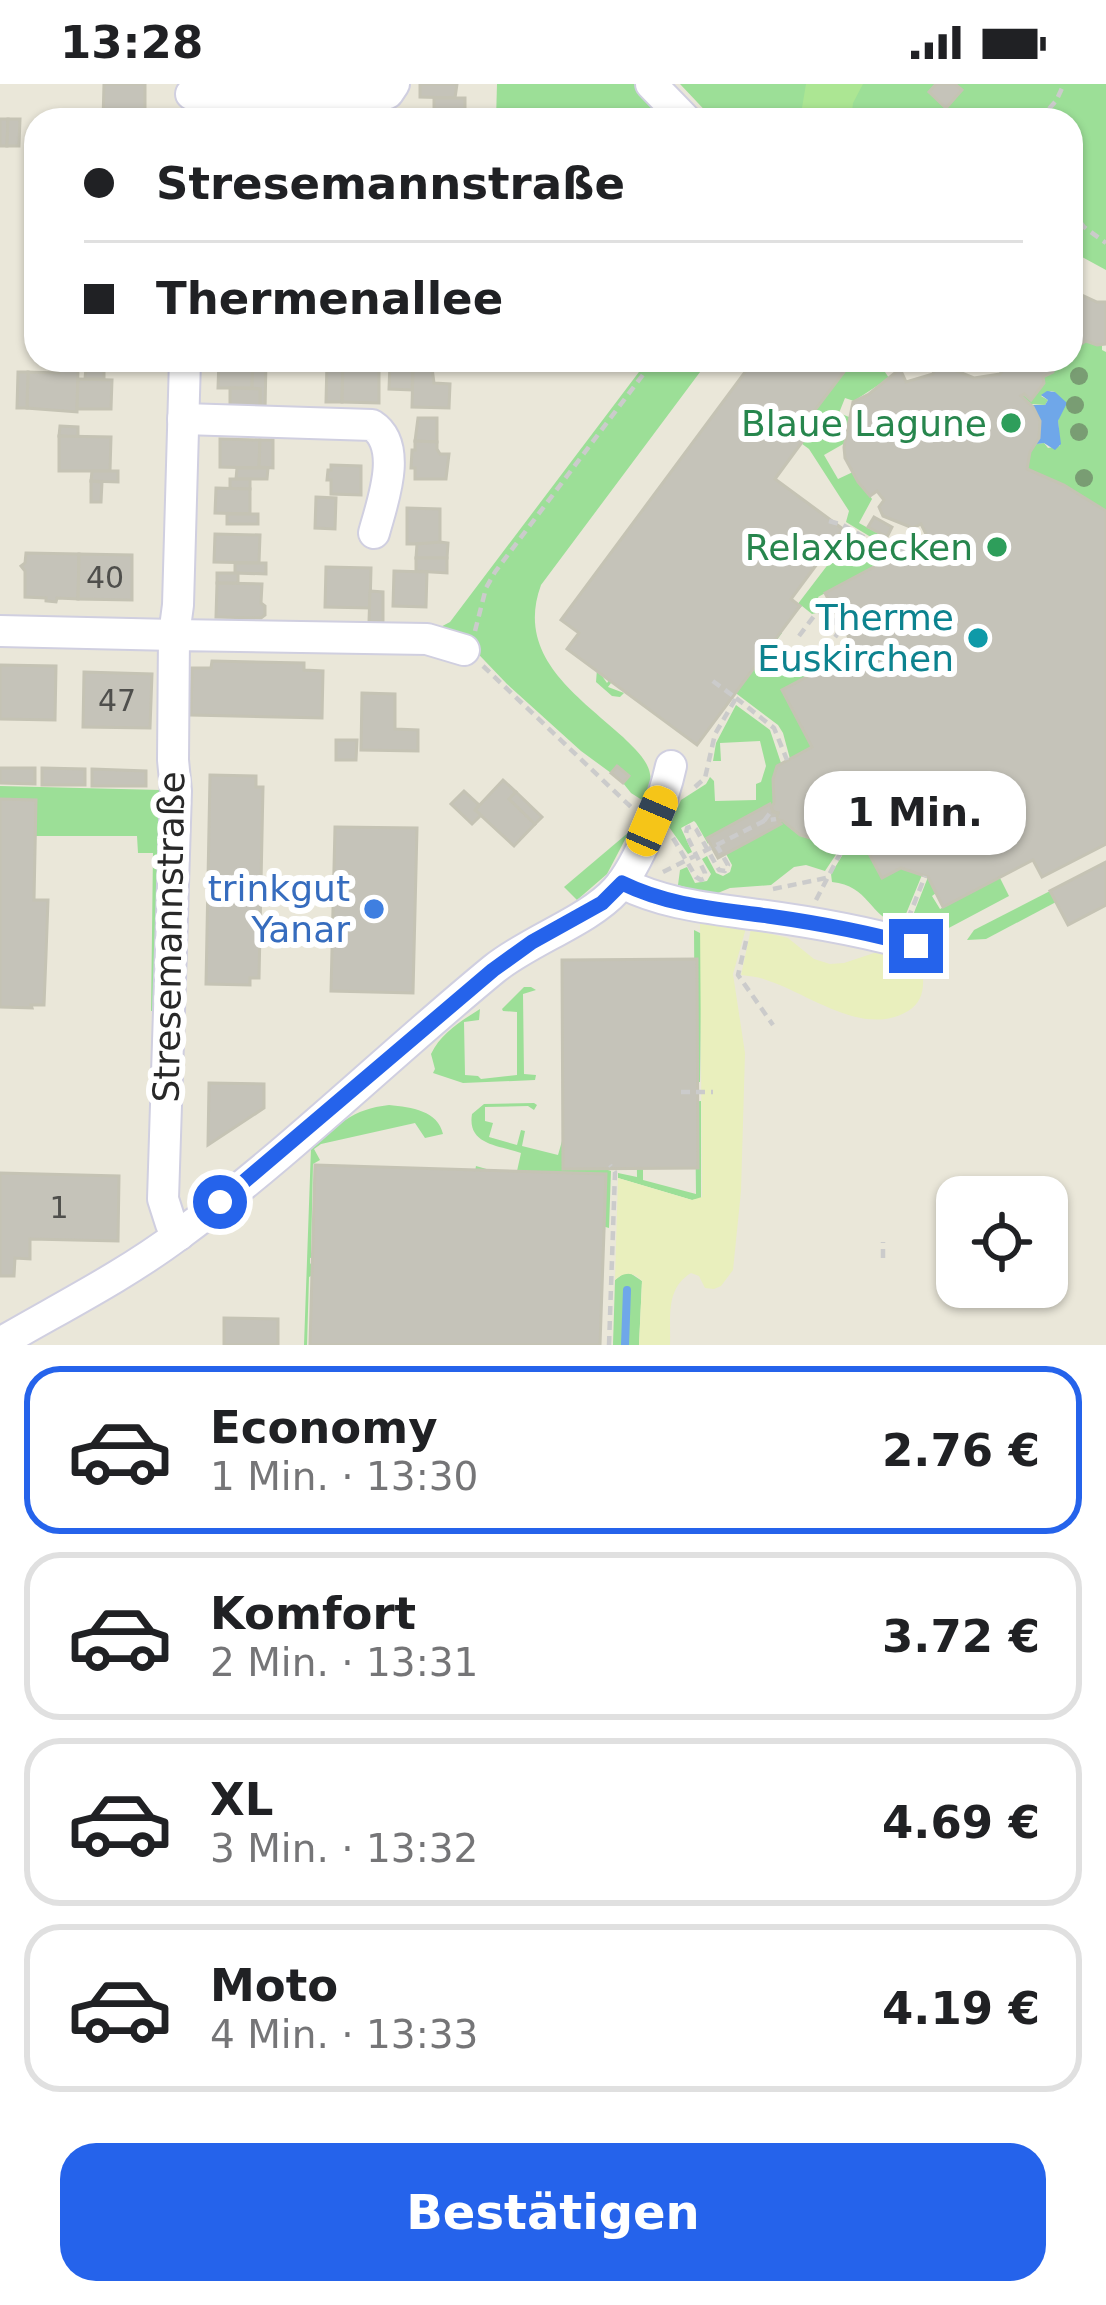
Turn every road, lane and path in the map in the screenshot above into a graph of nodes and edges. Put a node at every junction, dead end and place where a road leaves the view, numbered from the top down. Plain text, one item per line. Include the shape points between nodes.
1 (394, 84) edge
2 (652, 84) edge
3 (191, 100) edge
4 (675, 108) edge
5 (185, 372) edge
6 (645, 372) edge
7 (183, 419) junction
8 (829, 521) dead end
9 (374, 533) dead end
10 (918, 541) dead end
11 (0, 631) edge
12 (174, 635) junction
13 (799, 636) dead end
14 (815, 649) dead end
15 (854, 649) dead end
16 (464, 650) junction
17 (825, 651) junction
18 (710, 680) dead end
19 (736, 698) junction
20 (787, 760) dead end
21 (679, 779) joint
22 (772, 810) dead end
23 (776, 819) dead end
24 (652, 821) junction
25 (764, 821) junction
26 (854, 827) dead end
27 (717, 845) junction
28 (707, 850) junction
29 (698, 855) junction
30 (686, 861) junction
31 (653, 867) dead end
32 (674, 867) dead end
33 (925, 876) dead end
34 (662, 882) dead end
35 (622, 883) junction
36 (761, 902) junction
37 (907, 944) joint
38 (773, 1025) dead end
39 (681, 1092) dead end
40 (712, 1092) dead end
41 (610, 1165) dead end
42 (179, 1235) junction
43 (883, 1242) dead end
44 (883, 1258) dead end
45 (601, 1292) dead end
46 (610, 1297) junction
47 (0, 1342) edge
48 (609, 1345) edge

1 - 3 street via 373,98
2 - 4 street
5 - 7 street, Stresemannstraße
6 - 16 path via 495,572
7 - 9 street via 372,425 388,446
7 - 12 street, Stresemannstraße
8 - 10 path via 893,554
11 - 12 street
12 - 16 street via 427,640
12 - 42 street, Stresemannstraße via 163,1198
13 - 17 path via 814,616 828,614 841,629
14 - 17 path
15 - 17 path
16 - 24 path
18 - 19 path
19 - 20 path via 775,728
19 - 21 path via 715,734 704,780
21 - 24 street
22 - 25 path
23 - 25 path
24 - 30 path via 668,830
24 - 35 street
25 - 27 path
26 - 36 path via 826,878
27 - 28 path
27 - 28 path via 725,871
28 - 29 path
28 - 29 path via 689,827
29 - 30 path
29 - 30 path via 703,879
30 - 32 path
31 - 34 path
33 - 37 path
35 - 36 street via 708,910
35 - 42 street via 493,970
36 - 37 street
36 - 38 path via 738,974
39 - 40 path
41 - 46 path
42 - 47 street
43 - 44 path
45 - 46 path
46 - 48 path

